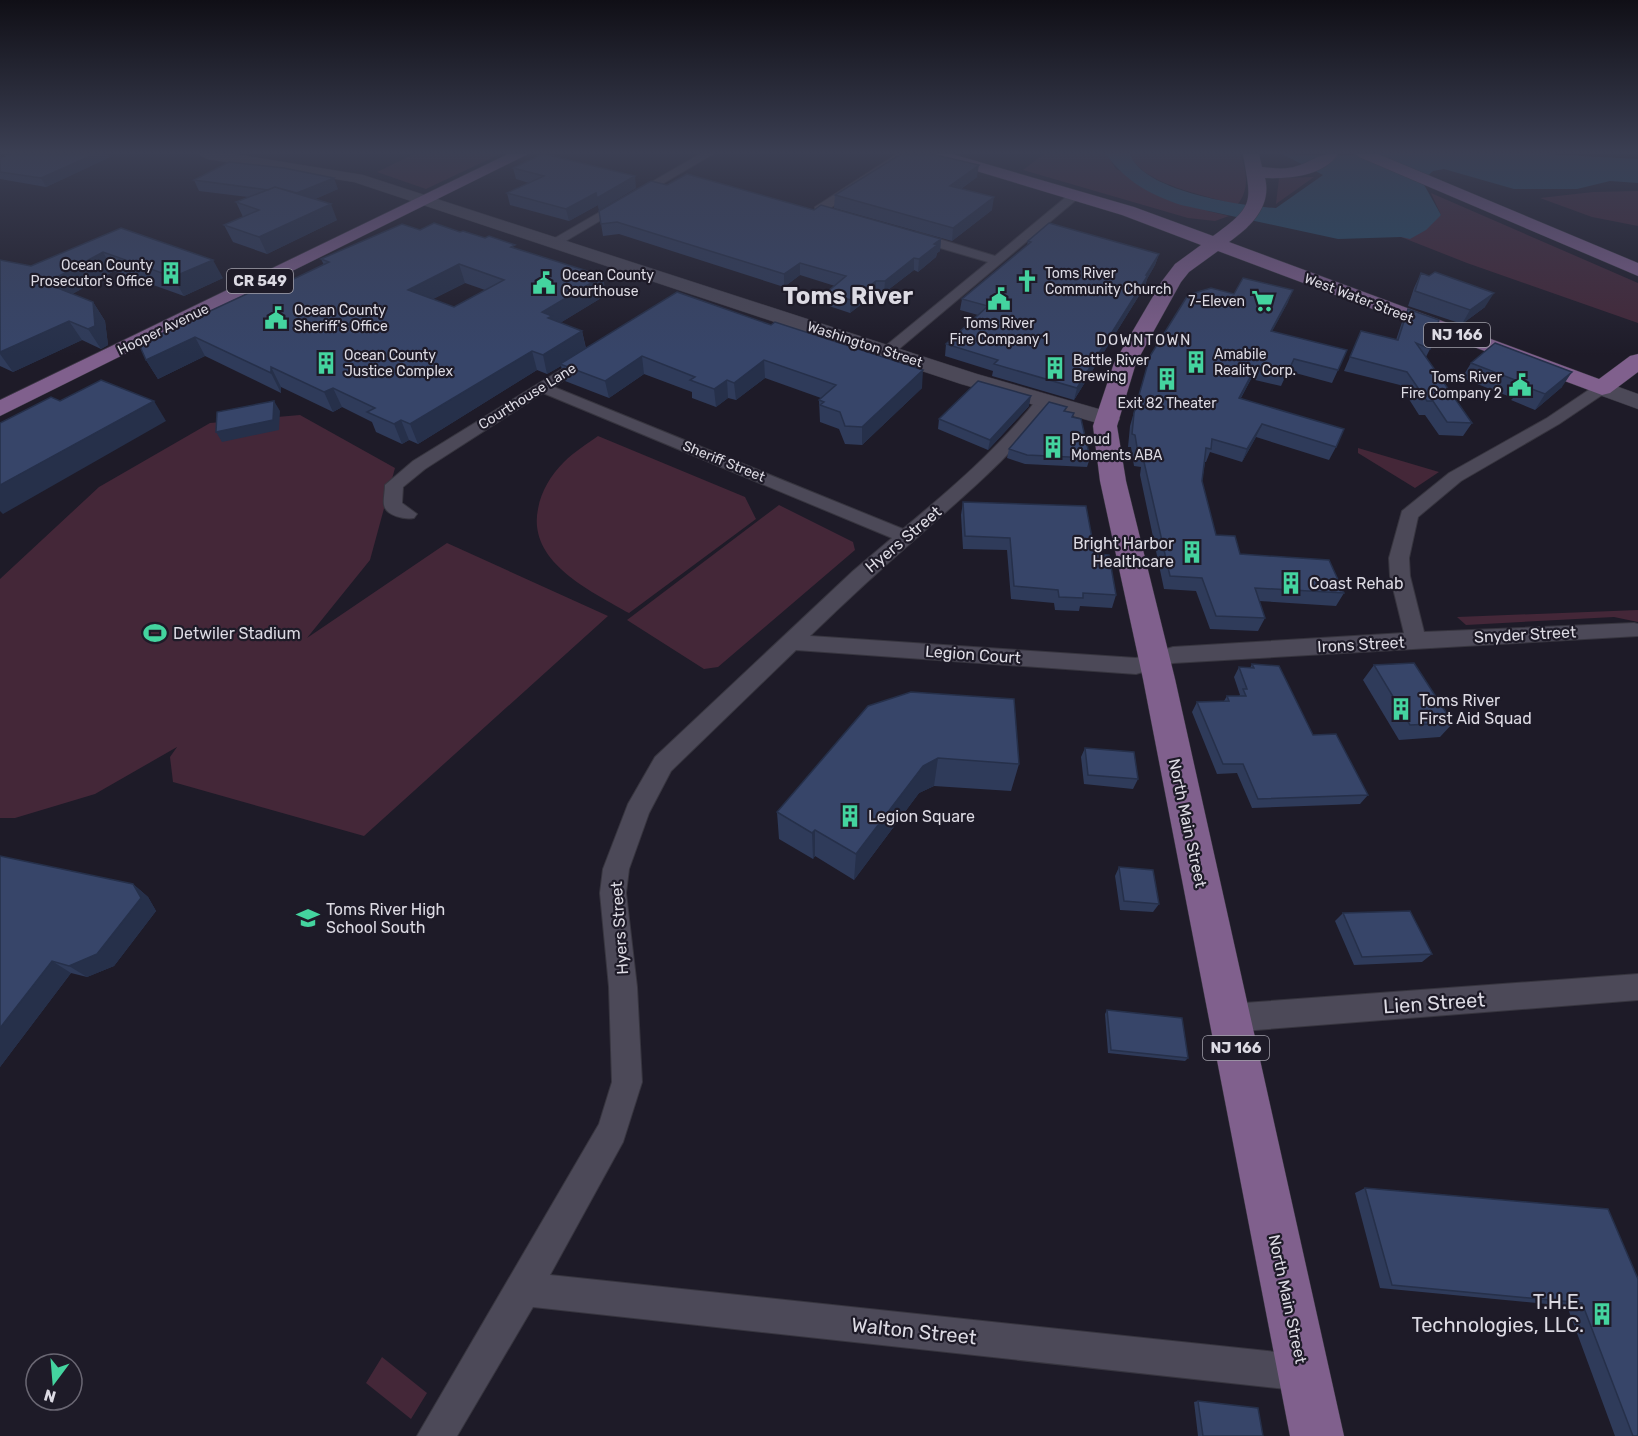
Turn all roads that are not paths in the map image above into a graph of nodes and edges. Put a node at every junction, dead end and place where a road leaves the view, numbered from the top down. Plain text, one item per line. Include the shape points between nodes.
1 (383, 221) edge
2 (487, 221) edge
3 (590, 221) edge
4 (1044, 221) edge
5 (1156, 221) edge
6 (1182, 221) edge
7 (1219, 221) edge
8 (1241, 221) edge
9 (1523, 221) edge
10 (901, 232) edge
11 (554, 242) junction
12 (1216, 243) junction
13 (996, 260) junction
14 (1182, 268) junction
15 (1638, 270) edge
16 (1294, 273) junction
17 (695, 289) junction
18 (674, 303) edge
19 (600, 350) edge
20 (888, 351) junction
21 (1638, 361) edge
22 (541, 387) junction
23 (1602, 388) junction
24 (1044, 401) junction
25 (1638, 402) edge
26 (0, 409) edge
27 (1108, 419) junction
28 (408, 514) dead end
29 (906, 537) junction
30 (1634, 630) dead end
31 (1416, 641) junction
32 (791, 642) junction
33 (1154, 661) junction
34 (1638, 987) edge
35 (1230, 1018) junction
36 (524, 1289) junction
37 (1304, 1373) junction
38 (436, 1436) edge
39 (1317, 1436) edge

1 - 26 main road, Hooper Avenue / CR 549
2 - 11 main road, Washington Street
3 - 11 street
4 - 13 street
5 - 12 main road, West Water Street
6 - 7 main road via 1203,225
8 - 12 main road, NJ 166
9 - 15 main road
10 - 13 street
11 - 17 main road, Washington Street
12 - 14 main road, North Main Street / NJ 166
12 - 16 main road, West Water Street / NJ 166
13 - 20 street
14 - 16 main road via 1229,260 1260,263
14 - 27 main road, North Main Street / NJ 166 via 1138,336 1125,363
16 - 23 main road, West Water Street / NJ 166
17 - 18 street
17 - 20 main road, Washington Street
19 - 22 street, Courthouse Lane
20 - 24 main road, Washington Street
21 - 23 main road, Irons Street
22 - 28 street, Courthouse Lane via 394,485 393,506
22 - 29 street, Sheriff Street
23 - 25 main road, West Water Street
23 - 31 street, Irons Street via 1455,477 1409,515 1398,558
24 - 27 main road, Washington Street
24 - 29 street, Hyers Street via 989,465
27 - 33 main road, North Main Street / NJ 166 via 1105,426 1113,481
29 - 32 street, Hyers Street
30 - 31 street, Snyder Street
31 - 33 street, Irons Street via 1173,655
32 - 33 street, Legion Court via 1136,666
32 - 36 street, Hyers Street via 663,764 626,835 613,893 623,987 627,1082 612,1131
33 - 35 main road, North Main Street / NJ 166
34 - 35 street, Lien Street
35 - 37 main road, North Main Street / NJ 166
36 - 37 street, Walton Street
36 - 38 street, Hyers Street
37 - 39 main road, North Main Street / NJ 166

